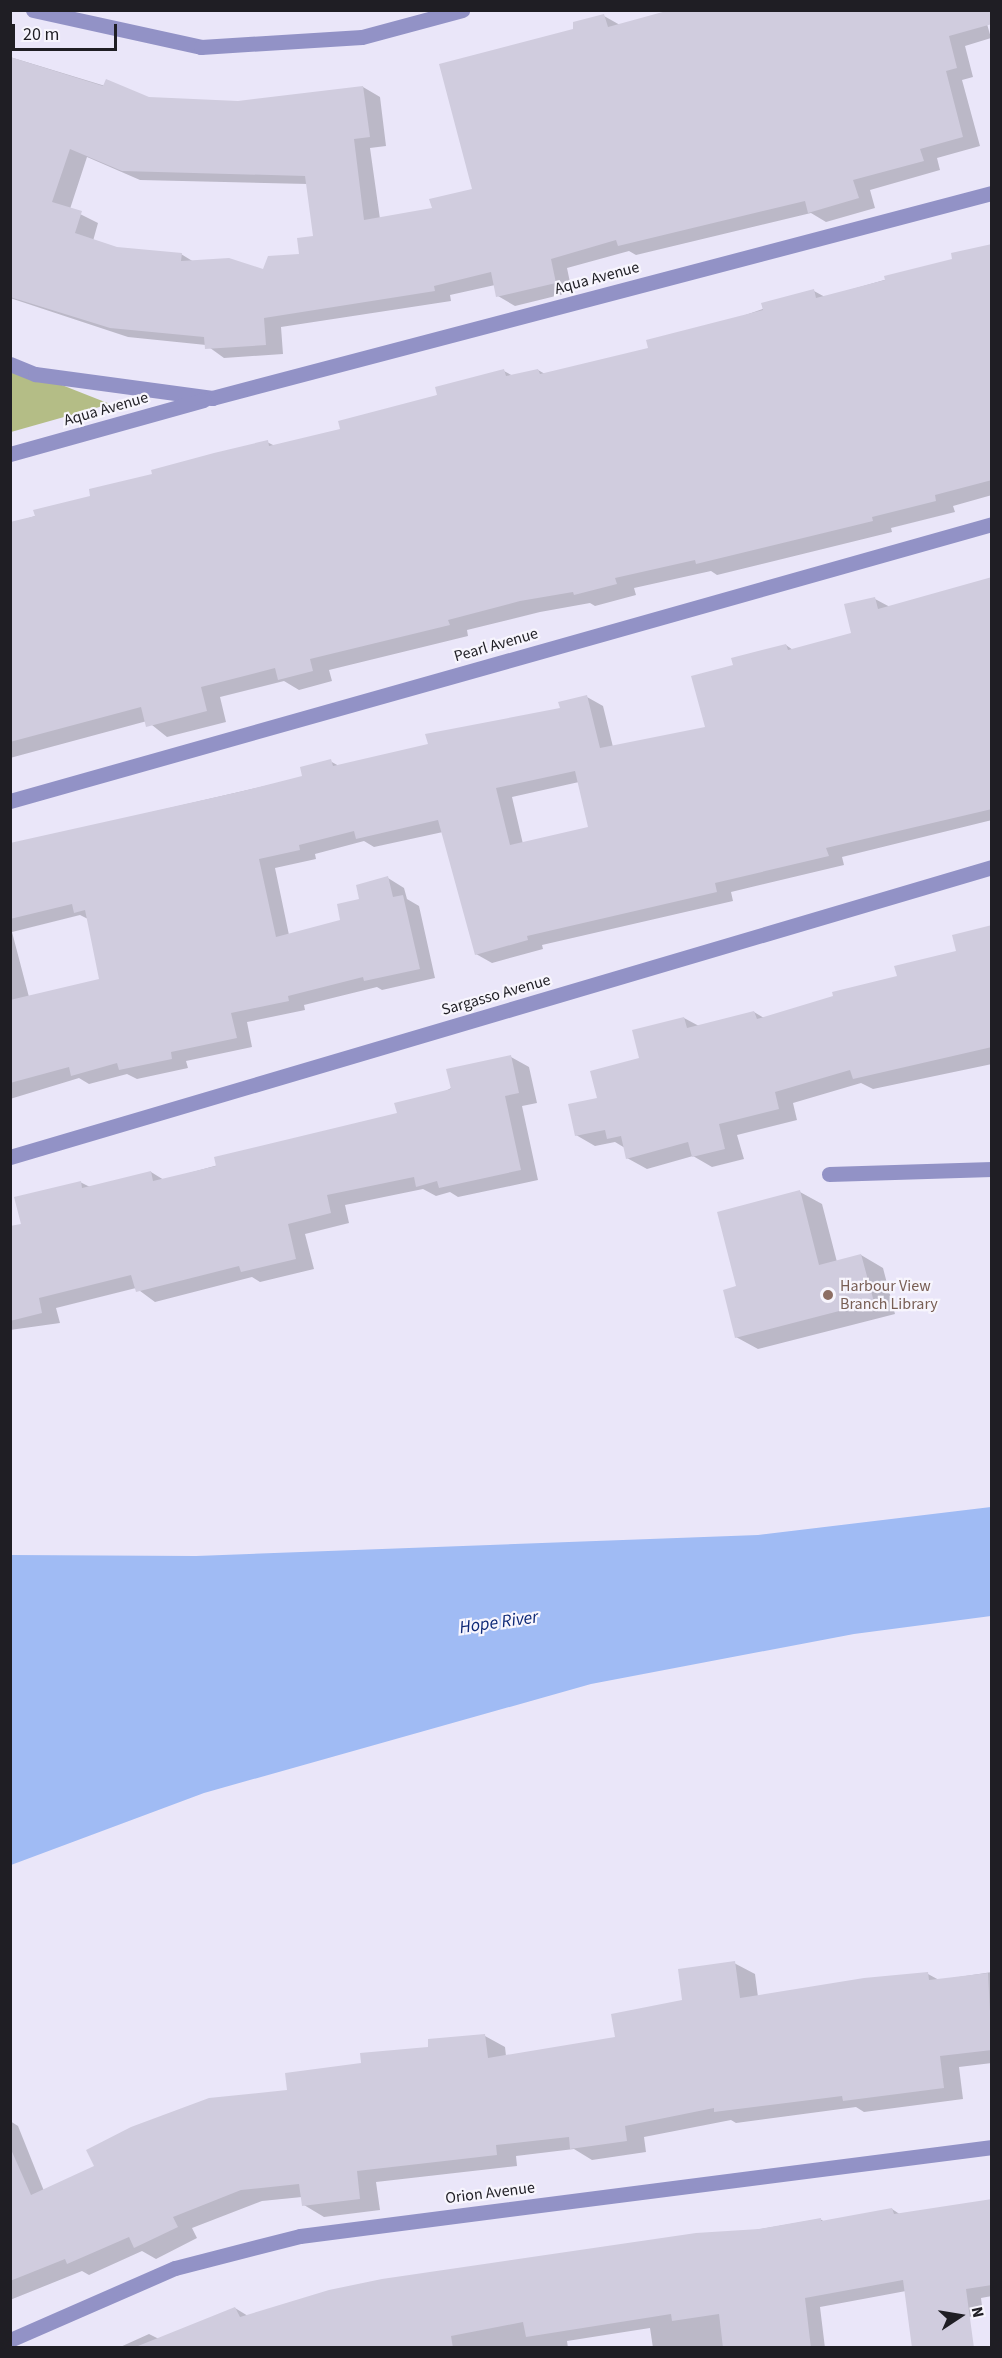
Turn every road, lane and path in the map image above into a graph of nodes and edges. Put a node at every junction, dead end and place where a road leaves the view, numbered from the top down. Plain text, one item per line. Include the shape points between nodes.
1 (33, 10) edge
2 (462, 10) edge
3 (992, 193) edge
4 (10, 364) edge
5 (212, 398) junction
6 (10, 454) edge
7 (992, 524) edge
8 (10, 801) edge
9 (992, 867) edge
10 (10, 1157) edge
11 (992, 1169) edge
12 (829, 1174) dead end
13 (992, 2146) edge
14 (10, 2340) edge

1 - 2 street via 201,47 362,37
3 - 5 street, Aqua Avenue
4 - 5 street, Aqua Avenue via 34,374
5 - 6 street, Aqua Avenue
7 - 8 street, Pearl Avenue
9 - 10 street, Sargasso Avenue
11 - 12 street
13 - 14 street, Orion Avenue via 300,2236 175,2268

